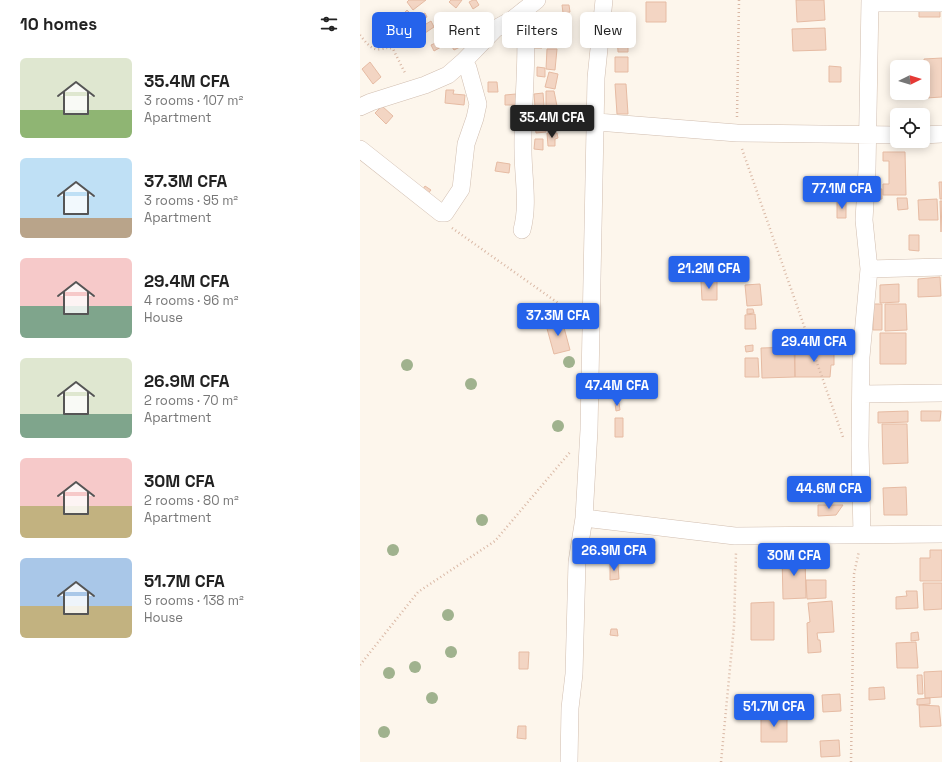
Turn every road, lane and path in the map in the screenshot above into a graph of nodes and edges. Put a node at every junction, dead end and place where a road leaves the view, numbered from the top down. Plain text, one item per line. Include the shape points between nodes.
1 (604, 0) edge
2 (739, 0) edge
3 (870, 2) edge
4 (942, 3) edge
5 (530, 5) edge
6 (360, 35) edge
7 (464, 61) junction
8 (412, 89) junction
9 (360, 107) edge
10 (597, 122) junction
11 (737, 133) junction
12 (930, 134) edge
13 (942, 134) edge
14 (890, 135) edge
15 (868, 136) junction
16 (360, 149) edge
17 (449, 226) dead end
18 (522, 230) dead end
19 (942, 267) edge
20 (869, 269) junction
21 (590, 326) junction
22 (942, 393) edge
23 (862, 394) junction
24 (589, 430) junction
25 (843, 438) dead end
26 (584, 518) junction
27 (942, 534) edge
28 (862, 535) junction
29 (735, 536) junction
30 (360, 665) edge
31 (569, 762) edge
32 (722, 762) edge
33 (851, 762) edge

1 - 10 street via 596,78
2 - 11 path
3 - 4 street
3 - 15 street
5 - 7 street via 495,29
5 - 18 street via 526,34 522,151 525,217
6 - 8 path via 372,48 393,48
7 - 8 street via 448,75
7 - 16 street via 478,104 466,144 461,189 445,213
8 - 9 street
10 - 11 street
10 - 21 street
11 - 15 street
11 - 25 path
12 - 13 street
14 - 15 street
15 - 20 street via 864,220
17 - 21 path
19 - 20 street
20 - 23 street via 861,357
21 - 24 street
22 - 23 street
23 - 28 street
24 - 26 street
24 - 30 path via 495,541 418,592
26 - 29 street
26 - 31 street via 577,562
27 - 28 street
28 - 29 street
28 - 33 path via 854,574
29 - 32 path via 737,568 734,626

